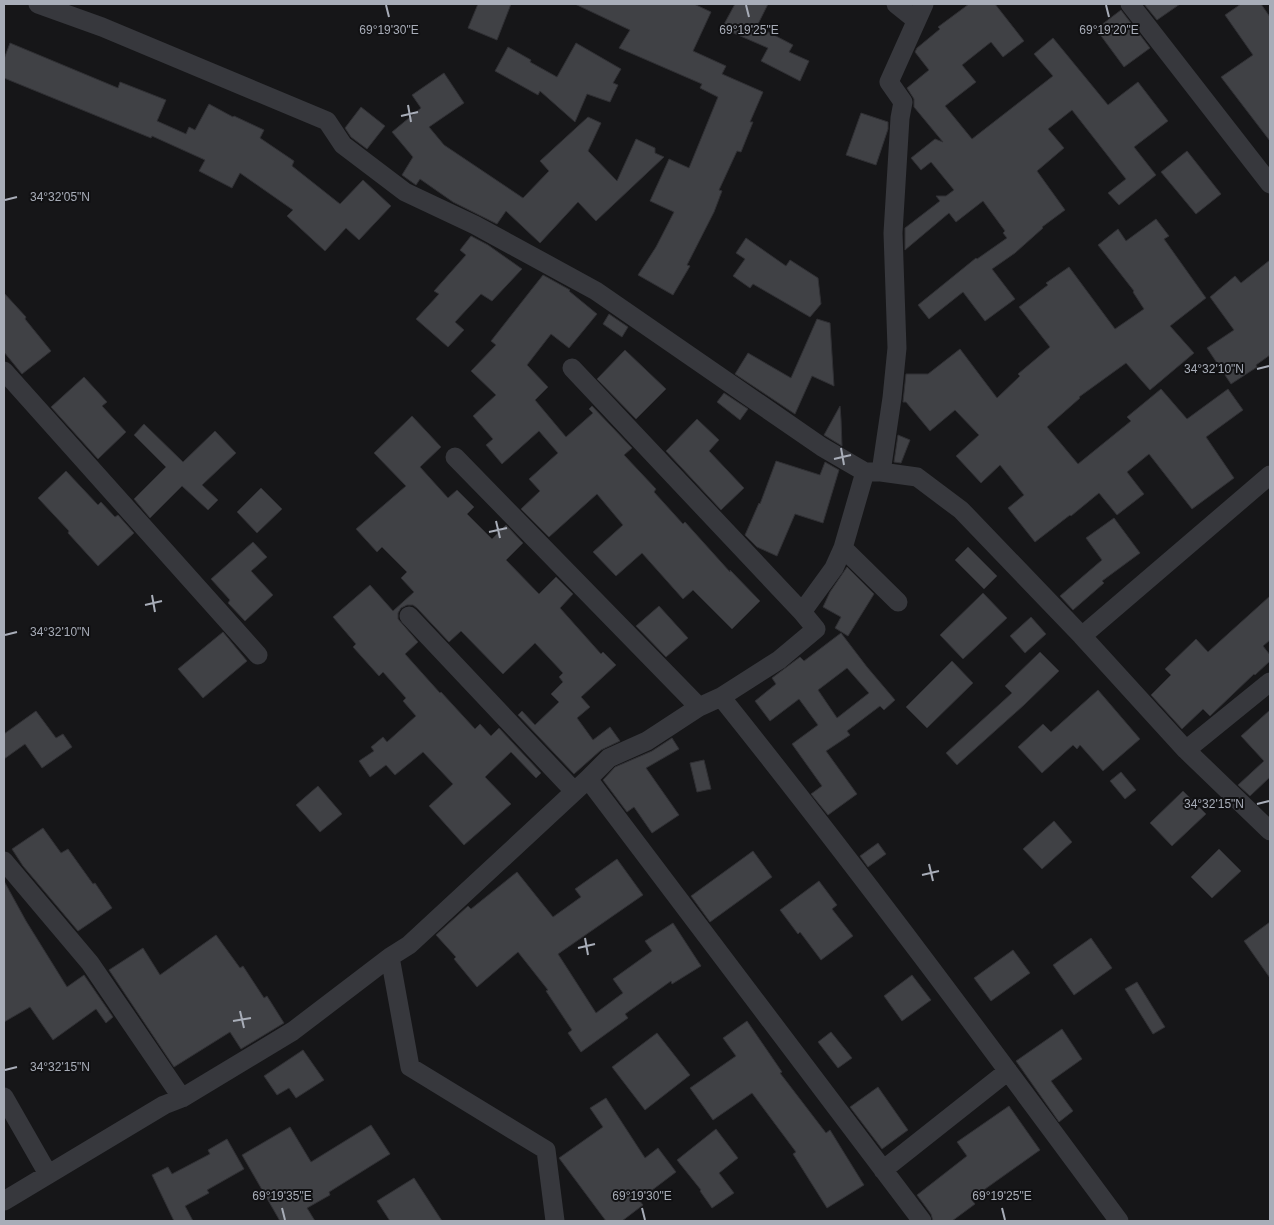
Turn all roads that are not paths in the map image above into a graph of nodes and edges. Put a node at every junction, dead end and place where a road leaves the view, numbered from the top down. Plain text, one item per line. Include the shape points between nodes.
1 (38, 4) edge
2 (896, 4) edge
3 (1130, 4) edge
4 (920, 12) edge
5 (1270, 184) edge
6 (572, 368) dead end
7 (4, 371) edge
8 (455, 457) dead end
9 (873, 472) junction
10 (1270, 475) edge
11 (843, 548) junction
12 (898, 602) dead end
13 (802, 612) junction
14 (409, 616) dead end
15 (1082, 636) junction
16 (258, 655) dead end
17 (1270, 682) edge
18 (721, 697) junction
19 (698, 708) junction
20 (1186, 750) junction
21 (580, 785) junction
22 (1270, 831) edge
23 (4, 861) edge
24 (390, 957) junction
25 (1008, 1071) junction
26 (4, 1097) edge
27 (182, 1098) junction
28 (883, 1170) junction
29 (48, 1174) junction
30 (4, 1200) edge
31 (555, 1221) edge
32 (922, 1221) edge
33 (1119, 1221) edge

1 - 9 street via 102,27 327,121 343,145 405,192 476,225 596,291 822,447
2 - 4 street
3 - 5 street
4 - 9 street via 889,82 903,102 893,233 896,348 892,398
6 - 13 street
7 - 16 street
8 - 19 street
9 - 11 street
9 - 15 street via 916,477 961,510
10 - 15 street
11 - 12 street
11 - 13 street via 834,568
13 - 18 street via 816,629 779,660
14 - 21 street
15 - 20 street
17 - 20 street
18 - 19 street
18 - 25 street via 792,785
19 - 21 street via 647,741 609,758
20 - 22 street
21 - 24 street via 409,945
21 - 28 street
23 - 27 street via 90,963
24 - 27 street via 293,1031
24 - 31 street via 410,1067 546,1150
25 - 28 street
25 - 33 street
26 - 29 street
27 - 29 street via 164,1105
28 - 32 street
29 - 30 street

